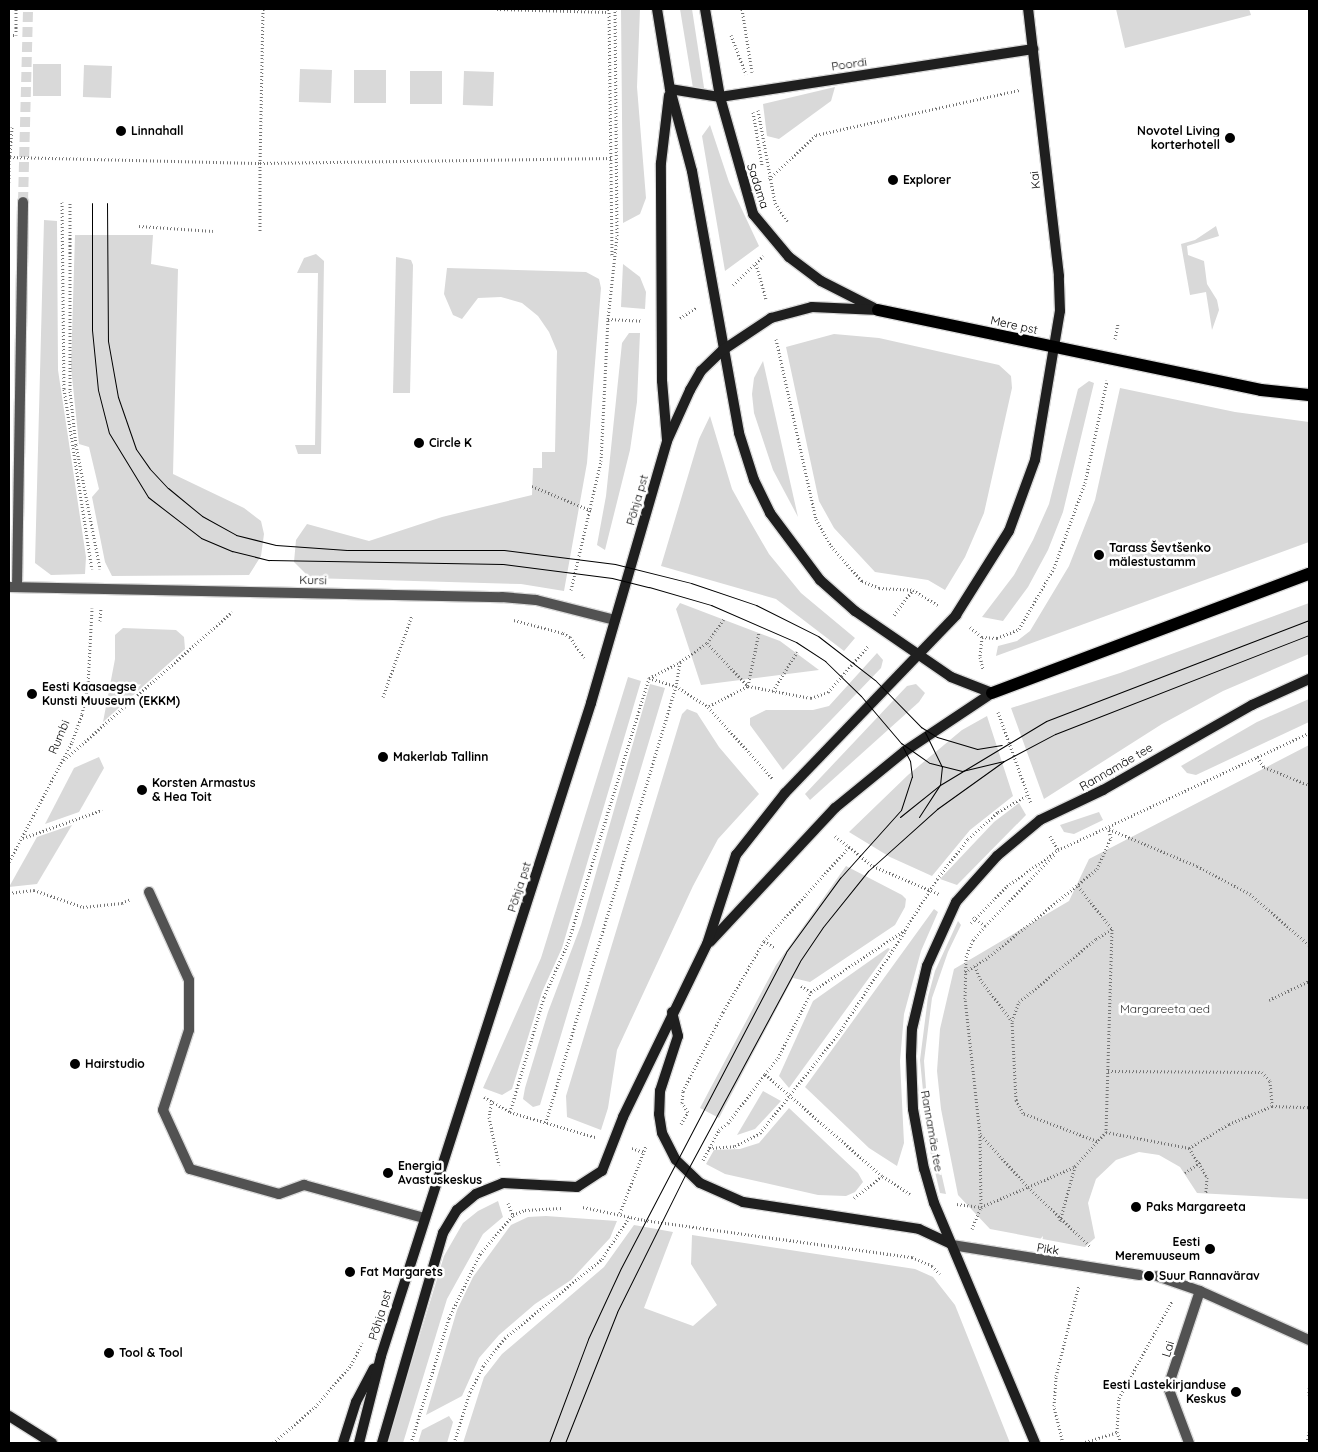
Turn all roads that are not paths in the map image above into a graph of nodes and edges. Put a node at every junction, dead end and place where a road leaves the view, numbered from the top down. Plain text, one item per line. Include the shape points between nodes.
1 (657, 9) edge
2 (705, 9) edge
3 (1028, 9) edge
4 (1033, 50) junction
5 (670, 89) junction
6 (720, 98) junction
7 (24, 202) tunnel mouth
8 (878, 310) junction
9 (1056, 348) junction
10 (723, 350) junction
11 (1309, 395) edge
12 (667, 441) junction
13 (1309, 574) edge
14 (13, 587) edge
15 (615, 620) junction
16 (918, 655) junction
17 (1309, 679) edge
18 (992, 694) junction
19 (149, 892) road end
20 (707, 944) junction
21 (672, 1012) junction
22 (424, 1218) junction
23 (952, 1245) junction
24 (1140, 1275) tunnel mouth
25 (1158, 1276) tunnel mouth
26 (1200, 1291) junction
27 (1309, 1340) edge
28 (381, 1356) junction
29 (9, 1416) edge
30 (52, 1443) edge
31 (343, 1443) edge
32 (359, 1443) edge
33 (382, 1443) edge
34 (1035, 1443) edge
35 (1189, 1443) edge

1 - 5 main road
2 - 6 main road, Sadama
3 - 4 main road, Kai
4 - 6 main road, Poordi
4 - 9 main road, Kai via 1059,276
5 - 6 main road, Poordi
5 - 10 main road via 692,171
5 - 12 main road via 661,163 662,381
6 - 8 main road, Sadama via 753,214 775,244 820,281
7 - 14 street
8 - 9 main road, Mere pst
8 - 10 main road, Mere pst via 812,307 771,318
9 - 11 main road, Mere pst via 1261,390
9 - 16 main road, Kai via 1034,460 1010,531 973,592
10 - 12 main road, Põhja pst via 701,371
10 - 16 main road via 739,433 754,480 770,513 820,580 855,611
12 - 15 main road, Põhja pst
13 - 18 main road
14 - 15 street, Kursi via 502,597 536,600
15 - 22 main road, Põhja pst via 468,1090
16 - 18 main road via 951,676
16 - 20 main road, Kai via 785,793 736,855
17 - 23 main road, Rannamäe tee via 1252,705 1103,790 1040,820 998,856 956,902 921,985 912,1029 911,1064 913,1108 924,1169
18 - 20 main road via 905,751 842,801
19 - 22 street via 189,980 189,1030 162,1110 190,1169 279,1194 304,1185
20 - 21 main road
21 - 23 main road via 678,1036 660,1091 662,1133 676,1160 714,1192 764,1206 919,1229
21 - 33 main road via 623,1117 602,1171 577,1187 503,1184 476,1194 457,1210 443,1233
22 - 28 main road, Põhja pst
23 - 24 street, Pikk
23 - 34 main road, Rannamäe tee
25 - 26 street
26 - 27 street
26 - 35 street, Lai via 1168,1387
28 - 31 main road via 356,1402
28 - 32 main road, Põhja pst
29 - 30 main road

